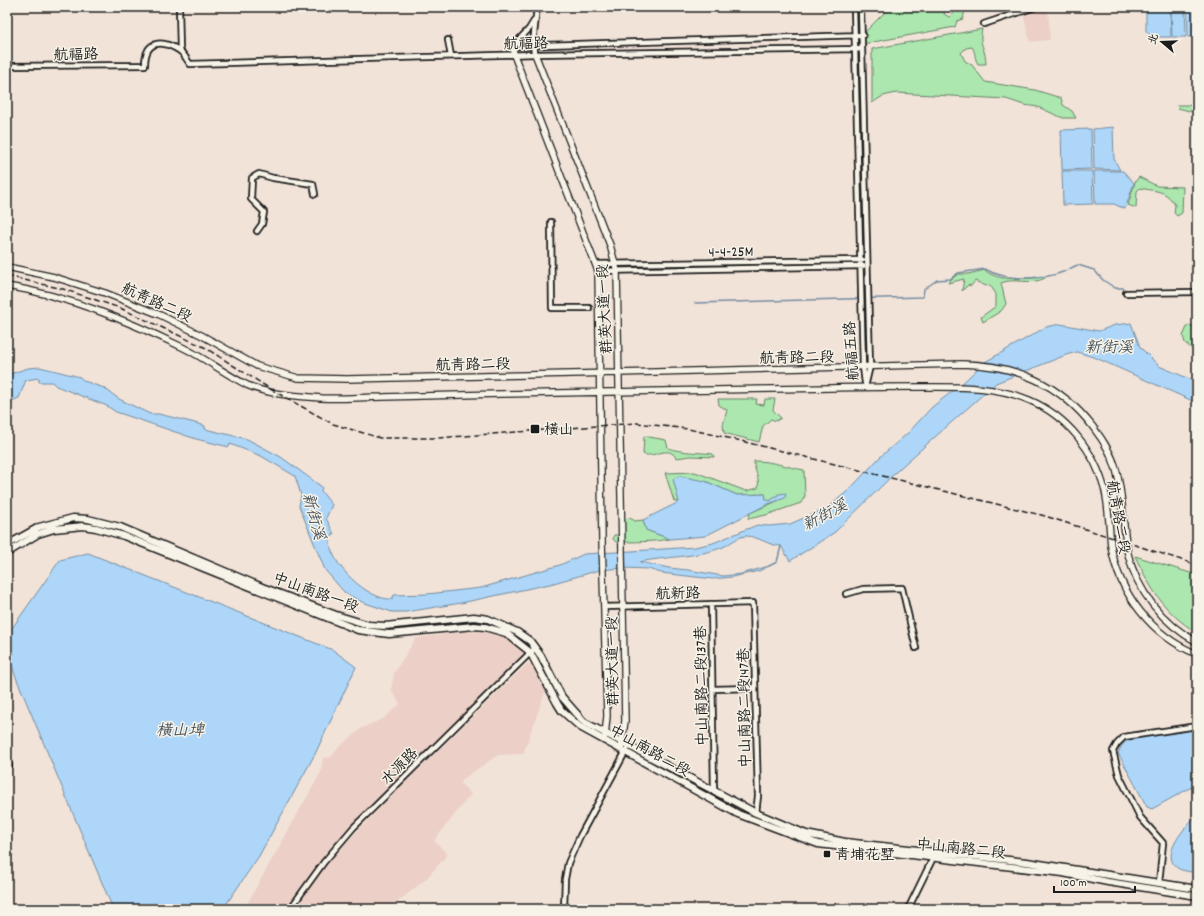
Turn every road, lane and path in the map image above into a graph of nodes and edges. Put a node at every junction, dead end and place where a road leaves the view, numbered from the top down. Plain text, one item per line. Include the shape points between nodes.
1 (179, 7) edge
2 (537, 7) edge
3 (854, 7) edge
4 (861, 7) edge
5 (1035, 7) edge
6 (535, 20) junction
7 (984, 24) dead end
8 (855, 35) junction
9 (862, 35) junction
10 (448, 40) dead end
11 (533, 44) junction
12 (513, 46) junction
13 (862, 48) junction
14 (855, 49) junction
15 (180, 51) junction
16 (535, 54) junction
17 (514, 55) junction
18 (451, 56) junction
19 (7, 66) edge
20 (315, 194) dead end
21 (551, 222) dead end
22 (257, 231) dead end
23 (860, 260) junction
24 (866, 263) junction
25 (596, 264) junction
26 (860, 266) junction
27 (7, 267) edge
28 (616, 268) junction
29 (598, 271) junction
30 (7, 286) edge
31 (1197, 292) edge
32 (1126, 293) dead end
33 (589, 308) dead end
34 (870, 366) junction
35 (863, 367) junction
36 (600, 373) junction
37 (618, 373) junction
38 (865, 387) junction
39 (618, 390) junction
40 (601, 391) junction
41 (7, 545) edge
42 (7, 553) edge
43 (846, 594) dead end
44 (753, 603) joint
45 (711, 604) junction
46 (623, 606) junction
47 (604, 607) junction
48 (1197, 642) edge
49 (916, 648) dead end
50 (533, 650) junction
51 (1197, 654) edge
52 (755, 688) junction
53 (713, 689) junction
54 (582, 724) junction
55 (1197, 726) edge
56 (605, 733) junction
57 (605, 740) junction
58 (621, 742) junction
59 (625, 749) junction
60 (714, 791) junction
61 (756, 813) junction
62 (933, 858) junction
63 (1159, 883) junction
64 (1197, 889) edge
65 (1197, 896) edge
66 (290, 909) edge
67 (564, 909) edge
68 (908, 909) edge

1 - 15 street
2 - 6 street
3 - 8 street, 航福五路
4 - 9 street, 航福五路
5 - 7 street
6 - 11 street
6 - 12 street
8 - 9 street, 航福路
8 - 11 street, 航福路
8 - 14 street, 航福五路
9 - 13 street, 航福五路
10 - 18 street
11 - 12 street, 航福路
11 - 16 street, 群英大道一段
12 - 17 street, 群英大道一段
13 - 14 street, 航福路
13 - 24 street, 航福五路
14 - 16 street, 航福路
14 - 23 street, 航福五路
15 - 18 street, 航福路 via 190,64
15 - 19 street, 航福路 via 160,44 153,45 147,48 144,65
16 - 17 street, 航福路
16 - 28 street, 群英大道一段 via 610,245
17 - 18 street, 航福路
17 - 25 street, 群英大道一段
20 - 22 street via 313,184 260,174 252,178 251,199 264,212 262,224
21 - 33 street via 552,308
23 - 24 street, 4-4-25M
23 - 26 street, 航福五路
23 - 28 street, 4-4-25M
24 - 26 street, 4-4-25M
24 - 34 street, 航福五路
25 - 28 street, 4-4-25M
25 - 29 street, 群英大道一段
26 - 28 street, 4-4-25M
26 - 35 street, 航福五路
27 - 36 street, 航青路二段 via 101,291 201,335 257,366 298,378
28 - 29 street, 4-4-25M
28 - 37 street, 群英大道一段
29 - 36 street, 群英大道一段
30 - 40 street, 航青路二段 via 33,290 67,300 134,324 187,349 247,385 263,391 321,398
31 - 32 street
34 - 35 street, 航青路二段
34 - 38 street, 航福五路
34 - 48 street, 航青路二段 via 994,366 1038,380 1074,405 1100,437 1116,469 1128,553 1136,579 1165,619
35 - 37 street, 航青路二段
35 - 38 street, 航福五路
36 - 37 street, 航青路二段
36 - 40 street, 群英大道一段
37 - 39 street, 群英大道一段
38 - 39 street, 航青路二段
38 - 51 street, 航青路二段 via 977,387 998,390 1029,400 1054,414 1079,437 1098,471 1105,492 1111,547 1128,596 1158,631 1180,647
39 - 40 street, 航青路二段
39 - 46 street, 群英大道一段
40 - 47 street, 群英大道一段
41 - 50 main road, 中山南路一段 via 39,527 73,518 93,520 120,527 336,615 369,625 385,626 474,617 488,619 517,632 530,641
42 - 50 main road, 中山南路一段 via 38,534 83,526 124,536 358,630 388,634 485,627 506,633
43 - 49 street via 863,590 902,588
44 - 45 street, 航新路
44 - 52 street, 中山南路二段147巷
45 - 46 street, 航新路
45 - 53 street, 中山南路二段137巷
46 - 47 street, 航新路
46 - 58 street, 群英大道一段 via 625,721
47 - 56 street, 群英大道一段 via 607,716
50 - 54 main road, 中山南路一段
50 - 66 street, 水源路 via 354,828 324,862
52 - 53 street
52 - 61 street, 中山南路二段147巷 via 758,796
53 - 60 street, 中山南路二段137巷
54 - 56 main road, 中山南路二段
54 - 57 main road, 中山南路二段
55 - 63 street via 1124,737 1113,751 1118,775 1140,817 1163,843
56 - 57 street, 群英大道一段
56 - 58 main road, 中山南路二段
57 - 59 main road, 中山南路二段
58 - 59 main road, 中山南路二段
59 - 60 main road, 中山南路二段
59 - 62 main road, 中山南路二段 via 738,814 804,839 848,848
59 - 67 street via 568,863
60 - 61 main road, 中山南路二段
61 - 63 main road, 中山南路二段 via 806,834 845,842 1027,862
62 - 65 main road, 中山南路二段 via 1063,873
62 - 68 street
63 - 64 main road, 中山南路二段

